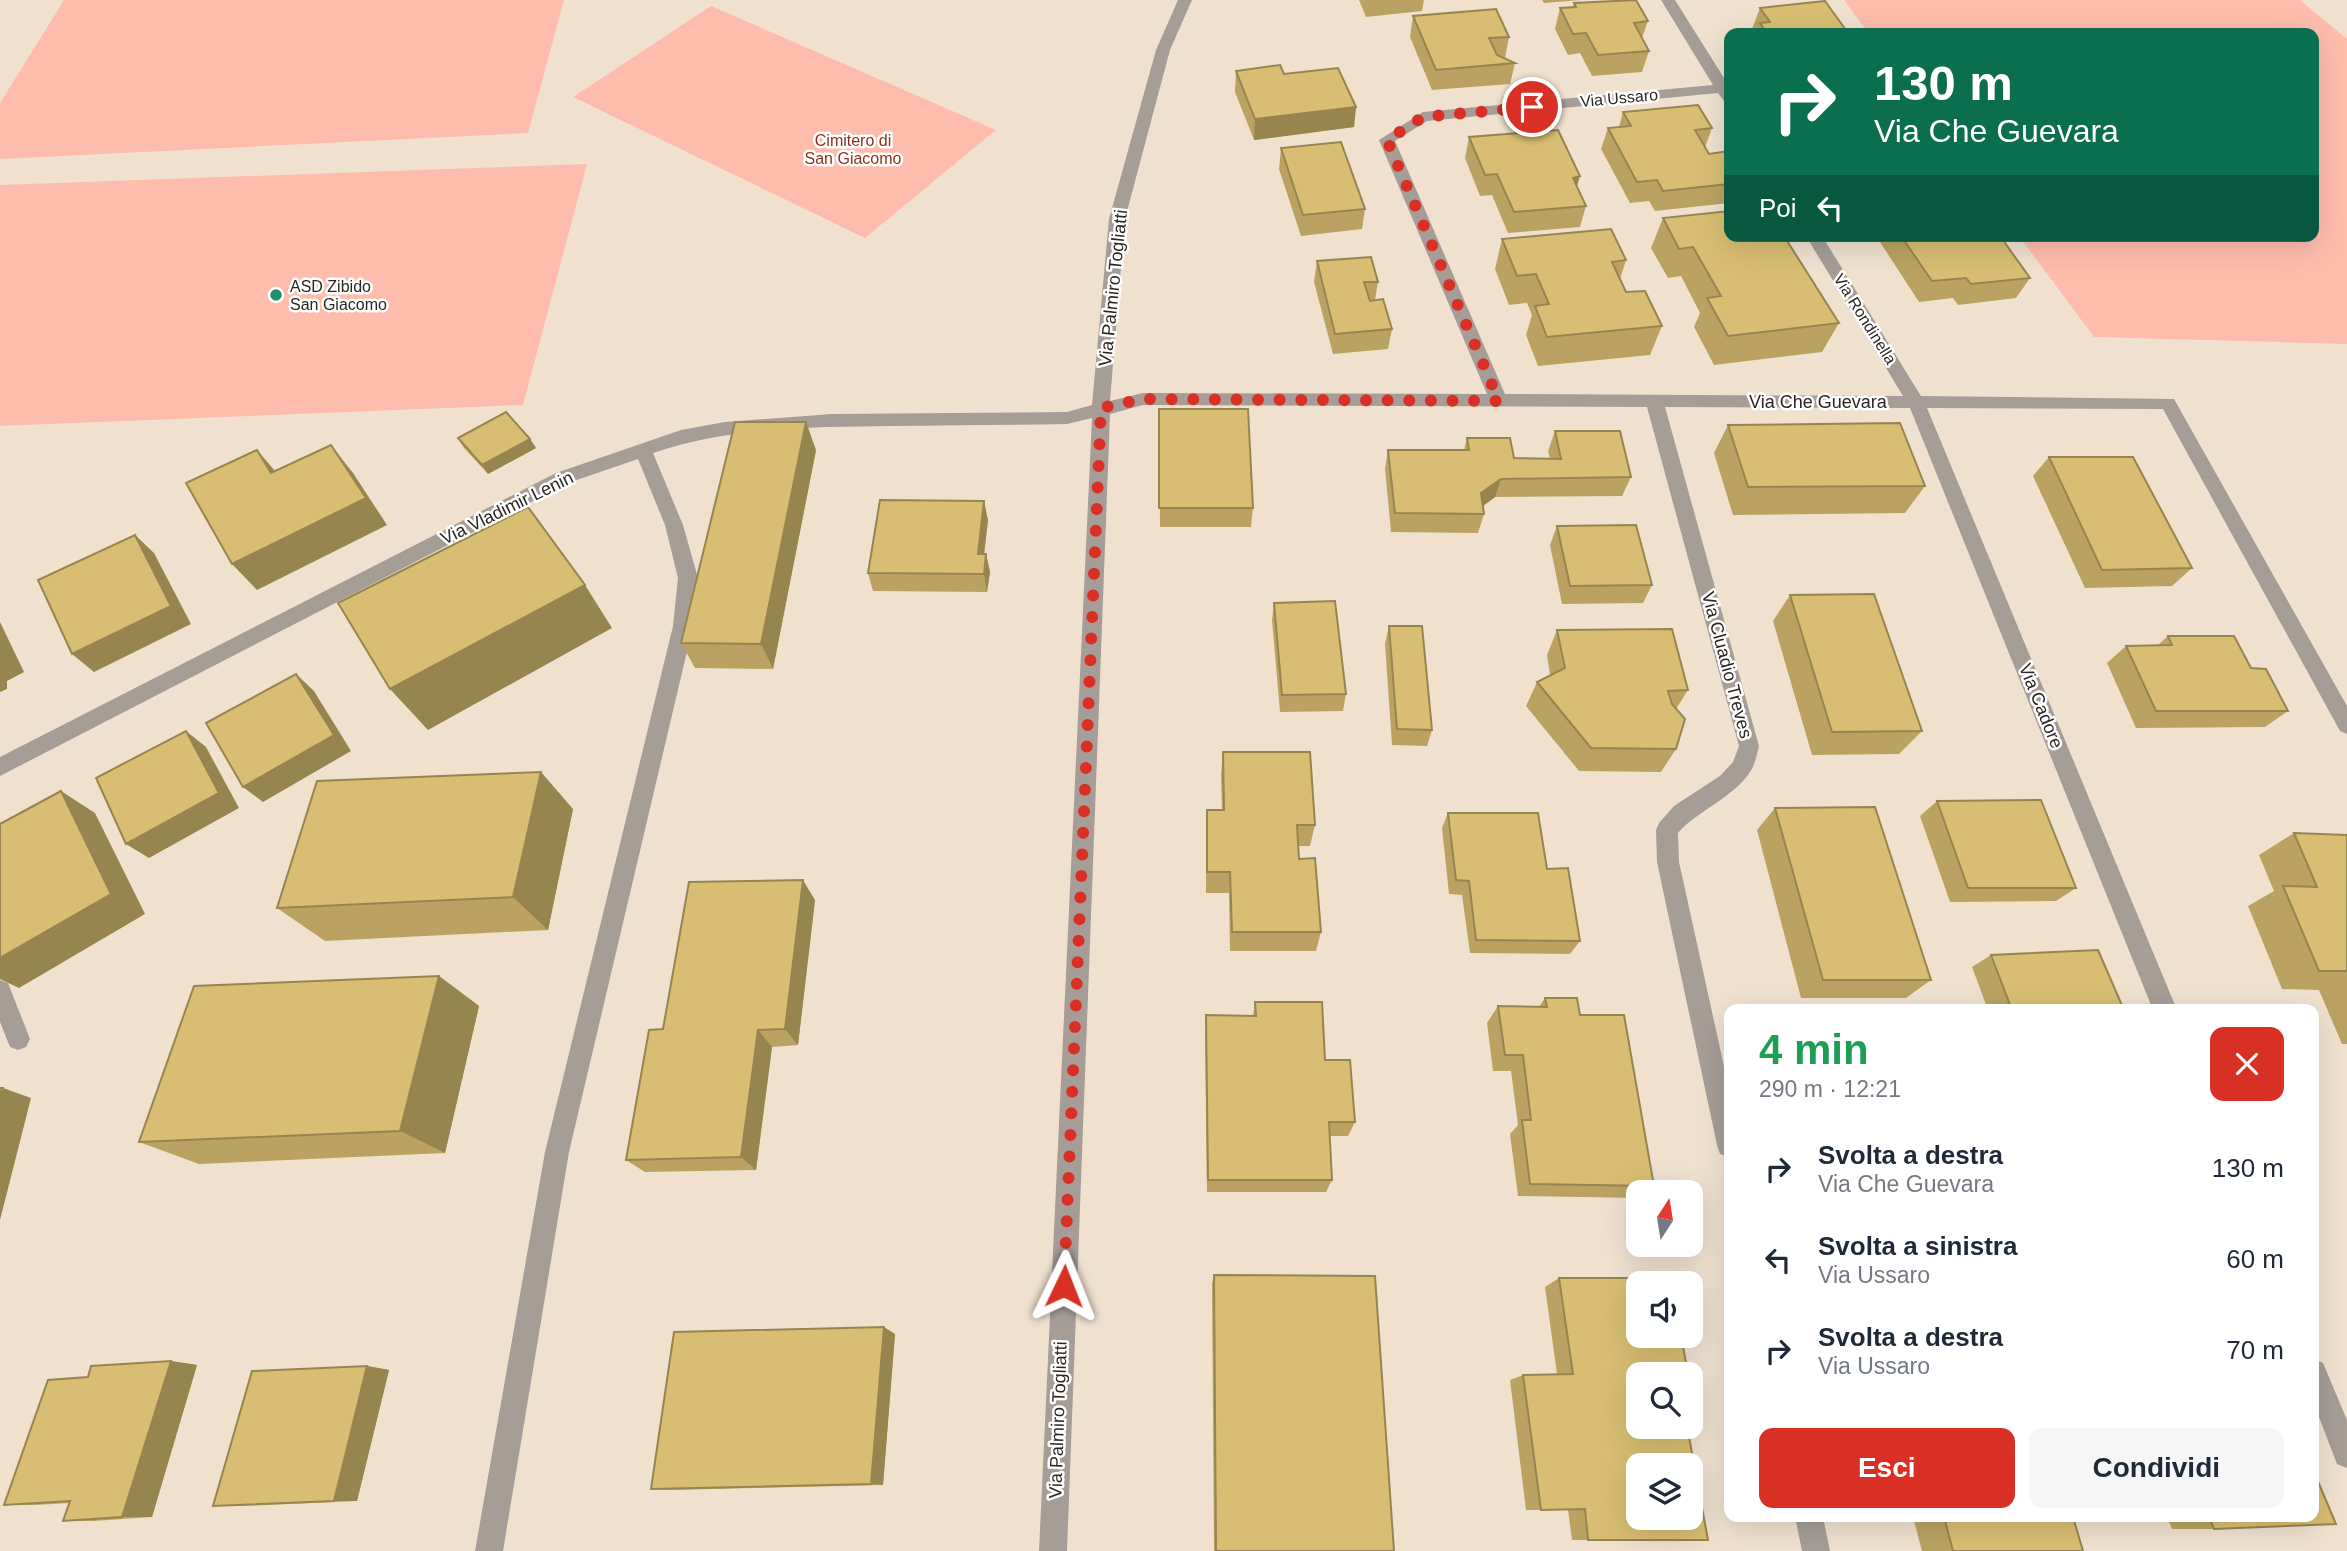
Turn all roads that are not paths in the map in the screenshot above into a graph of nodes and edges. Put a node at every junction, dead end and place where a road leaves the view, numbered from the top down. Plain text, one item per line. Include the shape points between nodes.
1 (1185, 0) edge
2 (1668, 0) edge
3 (1724, 90) edge
4 (1724, 93) edge
5 (1818, 242) edge
6 (1499, 401) junction
7 (1654, 401) junction
8 (1916, 402) junction
9 (1101, 408) junction
10 (643, 450) junction
11 (2347, 725) edge
12 (0, 767) edge
13 (0, 991) edge
14 (2163, 1004) edge
15 (18, 1039) dead end
16 (1724, 1122) edge
17 (2319, 1384) edge
18 (2347, 1454) edge
19 (1810, 1522) edge
20 (489, 1551) edge
21 (1053, 1551) edge
22 (1816, 1551) edge

1 - 9 street, Via Palmiro Togliatti via 1163,50 1117,219
2 - 3 street
4 - 6 street, Via Ussaro via 1423,117 1387,140
5 - 8 street, Via Rondinella
6 - 7 street, Via Che Guevara
6 - 9 street, Via Che Guevara via 1143,399
7 - 8 street, Via Che Guevara
7 - 16 street, Via Cluadio Treves via 1749,746 1742,767 1667,830 1668,862
8 - 11 street, Via Che Guevara via 2168,403
8 - 14 street, Via Cadore
9 - 10 street, Via Vladimir Lenin via 1067,418 832,420 725,429 687,435
9 - 21 street, Via Palmiro Togliatti
10 - 12 street, Via Vladimir Lenin via 562,478
10 - 20 street via 674,524 688,578 683,626 557,1152
13 - 15 street
17 - 18 street
19 - 22 street

